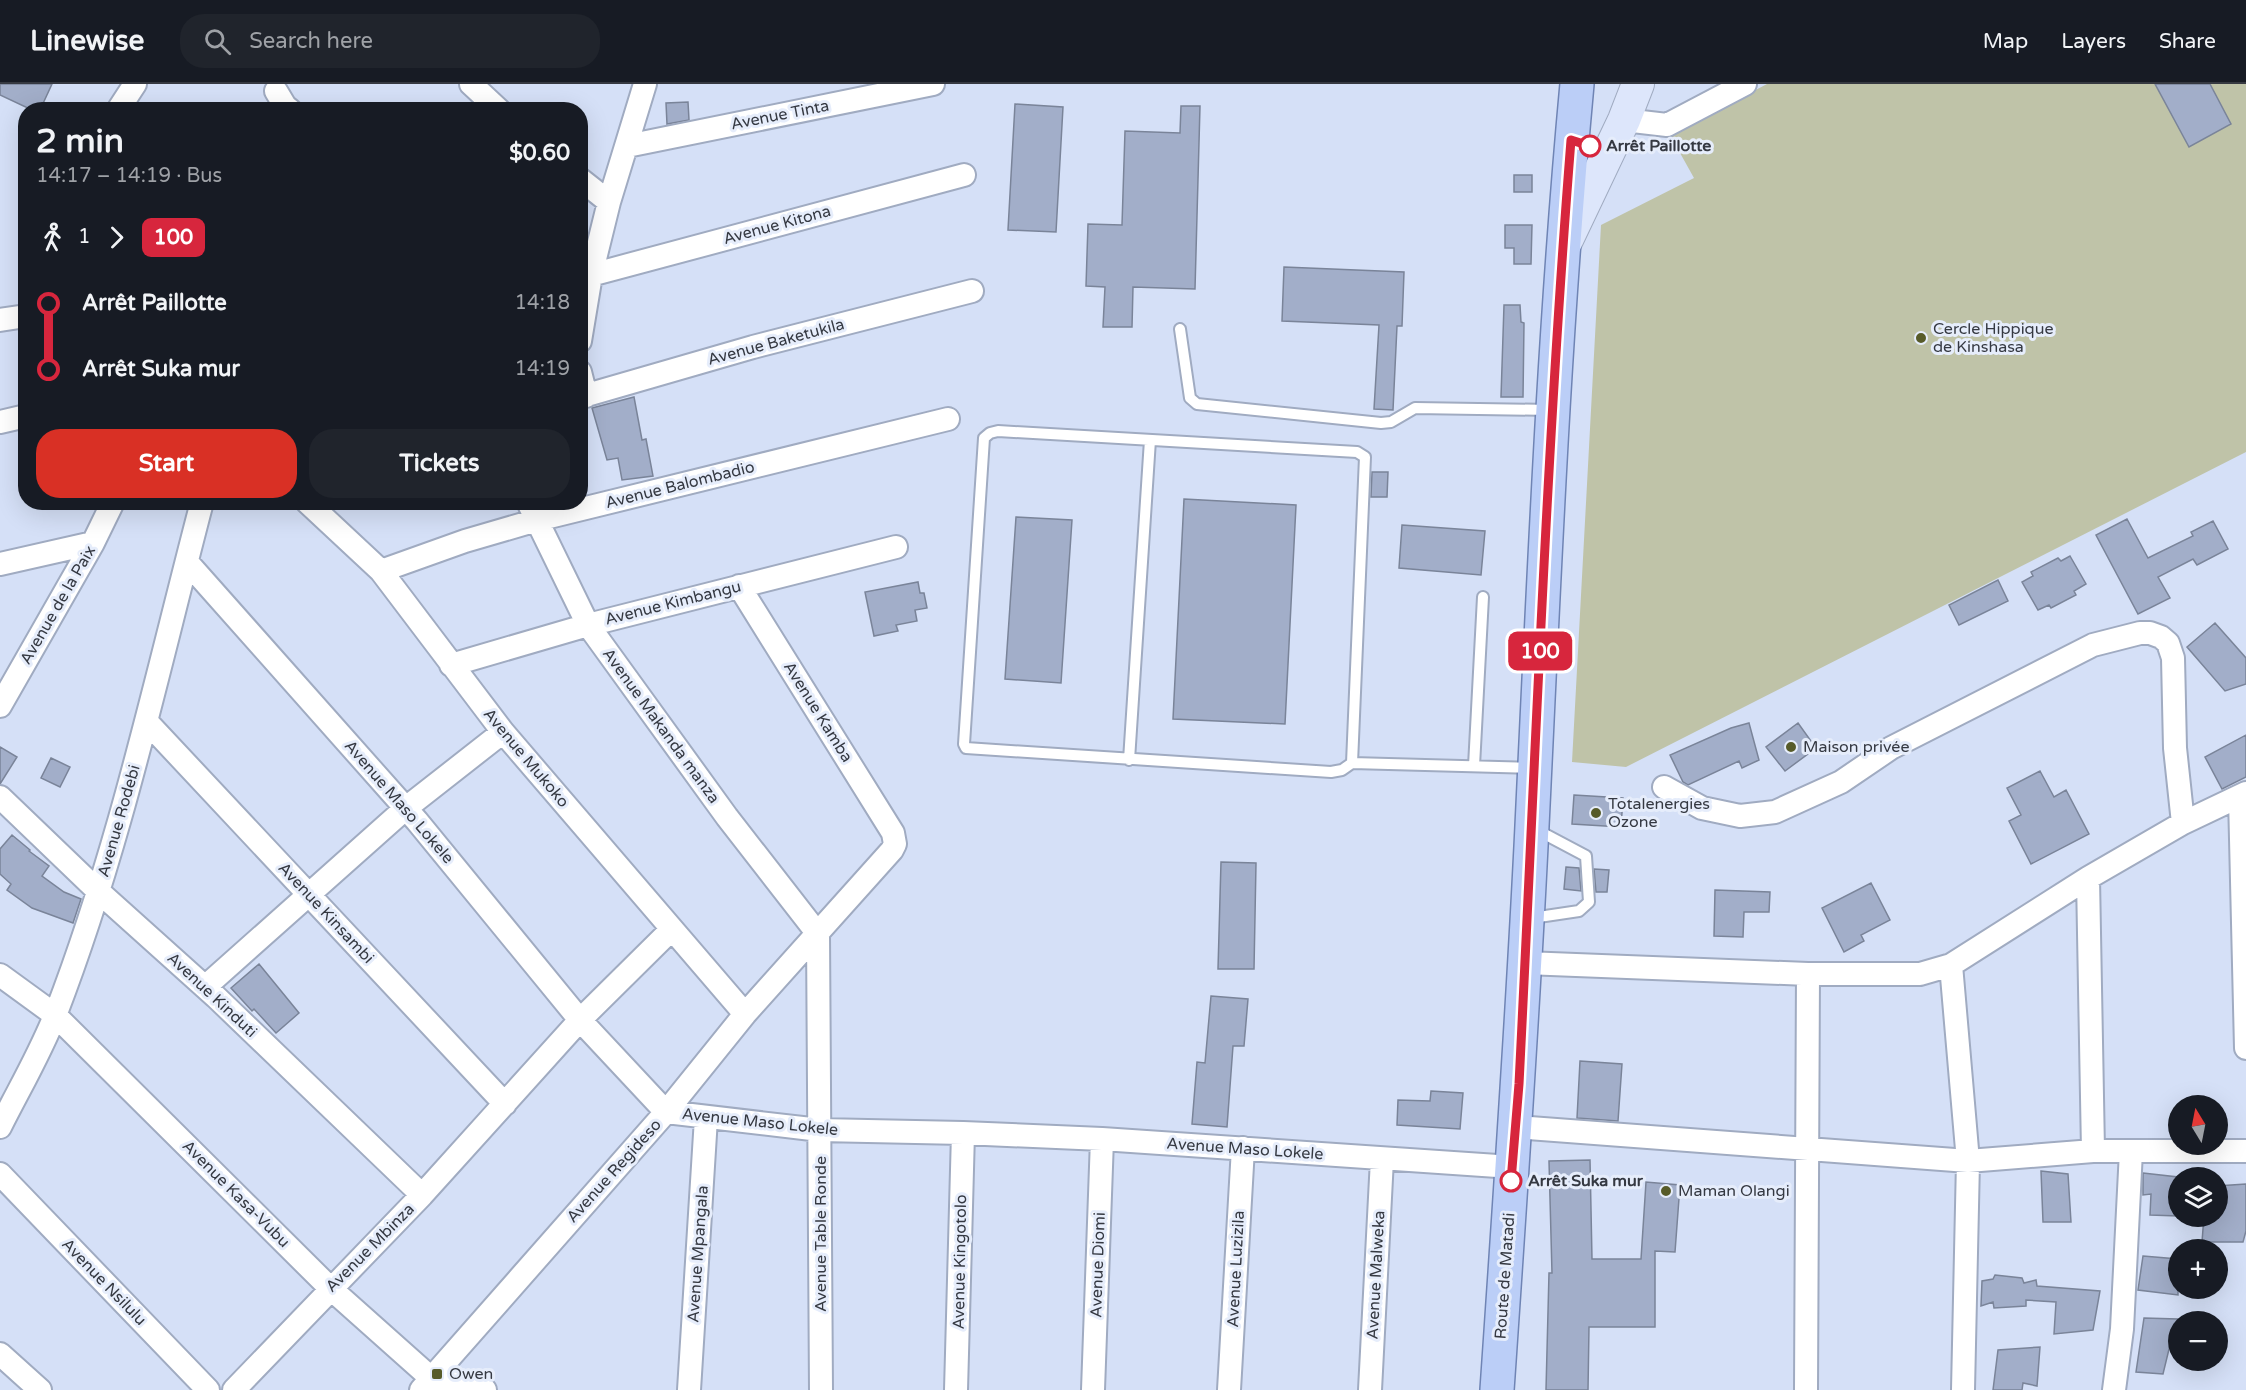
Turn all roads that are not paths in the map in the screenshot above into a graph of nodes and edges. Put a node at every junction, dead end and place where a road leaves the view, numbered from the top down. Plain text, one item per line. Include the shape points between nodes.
1 (135, 84) edge
2 (471, 84) edge
3 (645, 84) edge
4 (933, 84) edge
5 (1576, 84) edge
6 (1638, 84) edge
7 (1745, 84) edge
8 (276, 91) dead end
9 (123, 102) edge
10 (283, 102) edge
11 (490, 102) edge
12 (1624, 120) junction
13 (1571, 140) junction
14 (627, 146) junction
15 (1609, 152) junction
16 (964, 175) dead end
17 (588, 185) edge
18 (609, 202) junction
19 (1562, 250) junction
20 (591, 275) junction
21 (972, 291) dead end
22 (588, 293) edge
23 (18, 317) edge
24 (0, 320) edge
25 (1180, 329) dead end
26 (588, 396) edge
27 (1552, 410) junction
28 (18, 418) edge
29 (948, 419) dead end
30 (0, 422) edge
31 (1150, 440) junction
32 (588, 499) edge
33 (109, 510) edge
34 (200, 510) edge
35 (316, 510) edge
36 (533, 511) edge
37 (93, 543) junction
38 (896, 547) dead end
39 (186, 562) junction
40 (0, 564) edge
41 (381, 571) junction
42 (739, 586) junction
43 (1483, 597) dead end
44 (588, 625) junction
45 (451, 665) junction
46 (0, 706) edge
47 (147, 722) junction
48 (503, 732) junction
49 (1129, 760) junction
50 (1352, 763) junction
51 (1474, 766) junction
52 (1535, 768) junction
53 (1664, 787) dead end
54 (2243, 795) edge
55 (0, 796) edge
56 (406, 808) junction
57 (2183, 823) junction
58 (1532, 828) junction
59 (895, 838) joint
60 (2088, 878) junction
61 (98, 891) junction
62 (309, 895) junction
63 (1527, 919) junction
64 (672, 929) junction
65 (818, 934) junction
66 (1525, 963) junction
67 (1951, 965) junction
68 (1808, 974) junction
69 (0, 975) edge
70 (205, 987) junction
71 (745, 1014) junction
72 (55, 1015) junction
73 (580, 1020) junction
74 (2246, 1048) edge
75 (505, 1104) junction
76 (666, 1112) junction
77 (706, 1118) junction
78 (0, 1127) edge
79 (1516, 1127) junction
80 (820, 1130) junction
81 (963, 1133) junction
82 (1102, 1139) junction
83 (1243, 1149) junction
84 (1808, 1150) junction
85 (2093, 1151) junction
86 (2131, 1151) junction
87 (2246, 1151) edge
88 (1382, 1159) junction
89 (1968, 1161) junction
90 (1512, 1167) junction
91 (0, 1174) edge
92 (422, 1196) junction
93 (330, 1288) junction
94 (0, 1354) edge
95 (426, 1384) edge
96 (40, 1390) edge
97 (208, 1390) edge
98 (234, 1390) edge
99 (485, 1390) edge
100 (689, 1390) edge
101 (821, 1390) edge
102 (956, 1390) edge
103 (1093, 1390) edge
104 (1229, 1390) edge
105 (1370, 1390) edge
106 (1497, 1390) edge
107 (1806, 1390) edge
108 (1963, 1390) edge
109 (2114, 1390) edge

1 - 9 street
2 - 11 street
3 - 14 street
4 - 14 street, Avenue Tinta
5 - 13 main road, Route de Matadi
6 - 12 street
7 - 12 street via 1667,125
8 - 10 street
12 - 15 street
13 - 15 street
13 - 19 main road, Route de Matadi
14 - 18 street
15 - 19 street
16 - 20 street, Avenue Kitona
17 - 18 street
18 - 20 street
19 - 27 main road, Route de Matadi
20 - 22 street
21 - 26 street, Avenue Baketukila via 753,347
23 - 24 street
25 - 27 lane via 1190,398 1197,404 1381,423 1391,422 1415,408
27 - 52 main road, Route de Matadi
28 - 30 street
29 - 32 street, Avenue Balombadio
31 - 49 lane
31 - 49 lane via 998,431 984,438 964,744 972,750
31 - 50 lane via 1357,452 1365,457
33 - 37 street, Avenue de la Paix
34 - 39 street, Avenue Rodebi
35 - 41 street, Avenue Mukoko
36 - 41 street, Avenue Balombadio
36 - 44 street, Avenue Makanda manza
37 - 40 street
37 - 46 street, Avenue de la Paix
38 - 42 street, Avenue Kimbangu
39 - 47 street, Avenue Rodebi
39 - 56 street, Avenue Maso Lokele
41 - 45 street, Avenue Mukoko
42 - 44 street, Avenue Kimbangu
42 - 59 street, Avenue Kamba
43 - 51 lane
44 - 45 street, Avenue Kimbangu
44 - 65 street, Avenue Makanda manza via 727,817
45 - 48 street, Avenue Mukoko
47 - 61 street, Avenue Rodebi
47 - 62 street, Avenue Kinsambi
48 - 56 street
48 - 64 street, Avenue Mukoko
49 - 50 lane via 1331,772
50 - 51 lane
51 - 52 lane
52 - 58 main road, Route de Matadi
53 - 57 street via 1702,808 1740,816 1775,812 1841,782 1891,748 2093,645 2150,633 2168,643 2173,658 2175,748
54 - 57 street
54 - 74 street
55 - 61 street, Avenue Kinduti
56 - 62 street
56 - 73 street, Avenue Maso Lokele
57 - 60 street
58 - 63 main road, Route de Matadi
58 - 63 lane via 1586,856 1588,902 1579,911
59 - 65 street, Avenue Regideso via 892,850
60 - 67 street
60 - 85 street
61 - 70 street, Avenue Kinduti
61 - 72 street, Avenue Rodebi
62 - 70 street
62 - 75 street, Avenue Kinsambi
63 - 66 main road, Route de Matadi
64 - 71 street, Avenue Mukoko
64 - 73 street, Avenue Mbinza
65 - 71 street, Avenue Regideso
65 - 80 street, Avenue Table Ronde
66 - 68 street
66 - 79 main road, Route de Matadi
67 - 68 street via 1920,974
67 - 89 street
68 - 84 street
69 - 72 street, Avenue Kasa-Vubu
70 - 92 street, Avenue Kinduti
71 - 76 street, Avenue Regideso
72 - 78 street, Avenue Rodebi
72 - 93 street, Avenue Kasa-Vubu
73 - 75 street, Avenue Mbinza
73 - 76 street, Avenue Maso Lokele
75 - 92 street, Avenue Mbinza
76 - 77 street, Avenue Maso Lokele
76 - 95 street, Avenue Regideso
77 - 80 street, Avenue Maso Lokele
77 - 100 street, Avenue Mpangala
79 - 84 street
79 - 90 main road, Route de Matadi
80 - 81 street, Avenue Maso Lokele
80 - 101 street, Avenue Table Ronde
81 - 82 street, Avenue Maso Lokele
81 - 102 street, Avenue Kingotolo
82 - 83 street, Avenue Maso Lokele
82 - 103 street, Avenue Diomi
83 - 88 street, Avenue Maso Lokele
83 - 104 street, Avenue Luzizila
84 - 89 street
84 - 107 street
85 - 86 street
85 - 89 street
86 - 87 street
86 - 109 street via 2122,1329
88 - 90 street, Avenue Maso Lokele
88 - 105 street, Avenue Malweka
89 - 108 street
90 - 106 main road, Route de Matadi
91 - 97 street, Avenue Nsilulu
92 - 93 street, Avenue Mbinza
93 - 95 street, Avenue Kasa-Vubu
93 - 98 street, Avenue Mbinza
94 - 96 street
95 - 99 street, Avenue Kasa-Vubu

